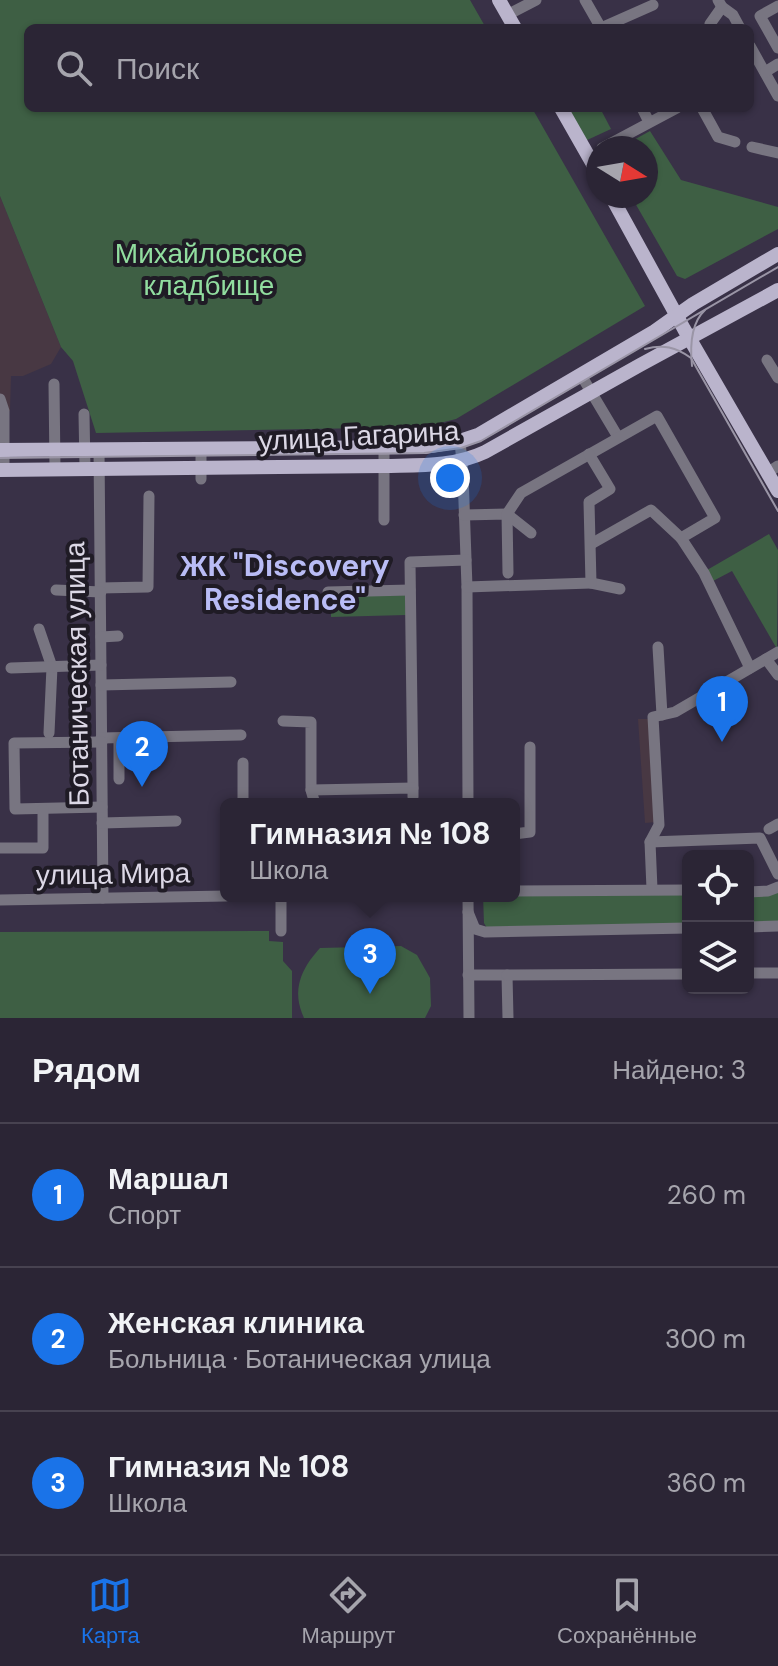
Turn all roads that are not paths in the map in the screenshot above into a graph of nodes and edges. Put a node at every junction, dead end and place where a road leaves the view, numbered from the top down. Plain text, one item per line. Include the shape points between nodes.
1 (499, 0) edge
2 (536, 0) edge
3 (585, 0) edge
4 (720, 3) edge
5 (653, 5) dead end
6 (778, 6) edge
7 (511, 21) edge
8 (599, 24) edge
9 (610, 24) edge
10 (710, 24) edge
11 (738, 24) edge
12 (778, 48) edge
13 (778, 64) edge
14 (758, 67) edge
15 (778, 96) edge
16 (564, 112) edge
17 (644, 112) edge
18 (669, 112) edge
19 (704, 112) edge
20 (649, 122) junction
21 (623, 136) edge
22 (586, 139) edge
23 (735, 142) dead end
24 (752, 147) dead end
25 (778, 153) edge
26 (618, 208) edge
27 (778, 254) edge
28 (778, 290) edge
29 (677, 315) junction
30 (690, 339) junction
31 (767, 360) dead end
32 (581, 375) junction
33 (778, 378) edge
34 (54, 384) dead end
35 (591, 393) junction
36 (0, 399) edge
37 (84, 414) dead end
38 (618, 437) junction
39 (460, 441) junction
40 (384, 446) junction
41 (201, 448) junction
42 (55, 449) junction
43 (92, 449) junction
44 (2, 450) edge
45 (589, 454) junction
46 (462, 462) junction
47 (384, 466) junction
48 (55, 469) junction
49 (92, 469) junction
50 (773, 469) edge
51 (2, 470) edge
52 (201, 474) junction
53 (778, 491) edge
54 (149, 496) dead end
55 (507, 514) junction
56 (464, 515) junction
57 (384, 520) dead end
58 (531, 533) dead end
59 (681, 538) junction
60 (591, 544) junction
61 (466, 560) junction
62 (508, 573) dead end
63 (591, 583) junction
64 (467, 587) junction
65 (620, 589) dead end
66 (56, 590) dead end
67 (100, 590) junction
68 (410, 590) junction
69 (328, 592) dead end
70 (39, 629) dead end
71 (118, 636) dead end
72 (101, 637) junction
73 (658, 647) dead end
74 (778, 652) edge
75 (766, 659) junction
76 (101, 665) junction
77 (52, 667) junction
78 (11, 668) dead end
79 (750, 668) junction
80 (778, 675) edge
81 (231, 682) dead end
82 (101, 685) junction
83 (662, 715) junction
84 (283, 721) dead end
85 (49, 733) dead end
86 (241, 735) dead end
87 (119, 738) junction
88 (102, 740) junction
89 (530, 747) dead end
90 (243, 763) dead end
91 (364, 775) dead end
92 (119, 779) dead end
93 (364, 789) junction
94 (311, 790) junction
95 (243, 798) edge
96 (313, 798) edge
97 (468, 798) edge
98 (102, 807) junction
99 (43, 809) junction
100 (176, 821) dead end
101 (102, 823) junction
102 (520, 833) edge
103 (650, 842) junction
104 (0, 848) edge
105 (778, 874) edge
106 (778, 887) edge
107 (652, 889) junction
108 (682, 890) edge
109 (520, 891) edge
110 (754, 892) edge
111 (220, 896) edge
112 (103, 898) junction
113 (0, 900) edge
114 (281, 902) edge
115 (468, 902) edge
116 (468, 912) junction
117 (778, 926) edge
118 (754, 927) edge
119 (682, 928) edge
120 (281, 931) dead end
121 (754, 973) edge
122 (778, 973) edge
123 (682, 974) edge
124 (468, 975) junction
125 (507, 975) junction
126 (469, 1018) edge
127 (508, 1018) edge

1 - 7 main road
2 - 7 street
3 - 8 street
4 - 10 street
4 - 11 street
5 - 9 street
6 - 12 street via 760,16
13 - 14 street
14 - 15 street
16 - 22 main road
17 - 20 street
18 - 20 street
19 - 23 street via 718,137
20 - 21 street
24 - 25 street
26 - 29 main road
27 - 29 main road, улица Гагарина
28 - 30 main road, улица Гагарина
29 - 30 main road
29 - 32 main road, улица Гагарина
30 - 35 main road, улица Гагарина
30 - 50 main road
31 - 33 street
32 - 35 street
32 - 39 main road, улица Гагарина
34 - 42 street
35 - 38 street
35 - 46 main road, улица Гагарина
36 - 44 street
37 - 43 street, Ботаническая улица
38 - 45 street
38 - 59 street via 657,416 715,518
39 - 40 main road, улица Гагарина
39 - 46 street
40 - 41 main road, улица Гагарина
40 - 47 street
41 - 43 main road, улица Гагарина
41 - 52 street
42 - 43 main road, улица Гагарина
42 - 44 main road, улица Гагарина
42 - 48 street
43 - 49 street, Ботаническая улица
44 - 51 street
45 - 55 street via 521,493
45 - 60 street via 610,489 589,502
46 - 47 main road, улица Гагарина
46 - 56 street
47 - 52 main road, улица Гагарина
47 - 57 street
48 - 49 main road, улица Гагарина
48 - 51 main road, улица Гагарина
49 - 52 main road, улица Гагарина
49 - 67 street, Ботаническая улица
50 - 53 main road
54 - 67 street via 148,587
55 - 56 street
55 - 58 street
55 - 62 street
56 - 61 street
59 - 60 street via 651,510
59 - 79 street
60 - 63 street
61 - 64 street
61 - 68 street via 410,562
63 - 64 street
63 - 65 street
64 - 97 street
66 - 67 street
67 - 72 street, Ботаническая улица
68 - 69 street
68 - 93 street via 413,793
70 - 77 street
71 - 72 street
72 - 76 street, Ботаническая улица
73 - 83 street
74 - 75 street
75 - 79 street
75 - 80 street
76 - 77 street
76 - 82 street, Ботаническая улица
77 - 78 street
77 - 85 street
79 - 83 street
81 - 82 street
82 - 88 street, Ботаническая улица
83 - 103 street via 653,717 659,825
84 - 94 street via 311,722
86 - 87 street
87 - 88 street
87 - 92 street
88 - 98 street, Ботаническая улица
88 - 99 street via 14,743 15,809
89 - 102 street via 530,832
90 - 95 street
91 - 93 street
93 - 94 street
94 - 96 street
98 - 99 street
98 - 101 street, Ботаническая улица
99 - 104 street via 43,848
100 - 101 street
101 - 112 street, Ботаническая улица
103 - 105 street via 760,838
103 - 107 street
106 - 110 street
107 - 108 street
107 - 109 street
111 - 112 street, улица Мира
112 - 113 street, улица Мира
114 - 120 street
115 - 116 street
116 - 119 street via 475,929 485,932
116 - 124 street
117 - 118 street
121 - 122 street
123 - 125 street
124 - 125 street
124 - 126 street
125 - 127 street

